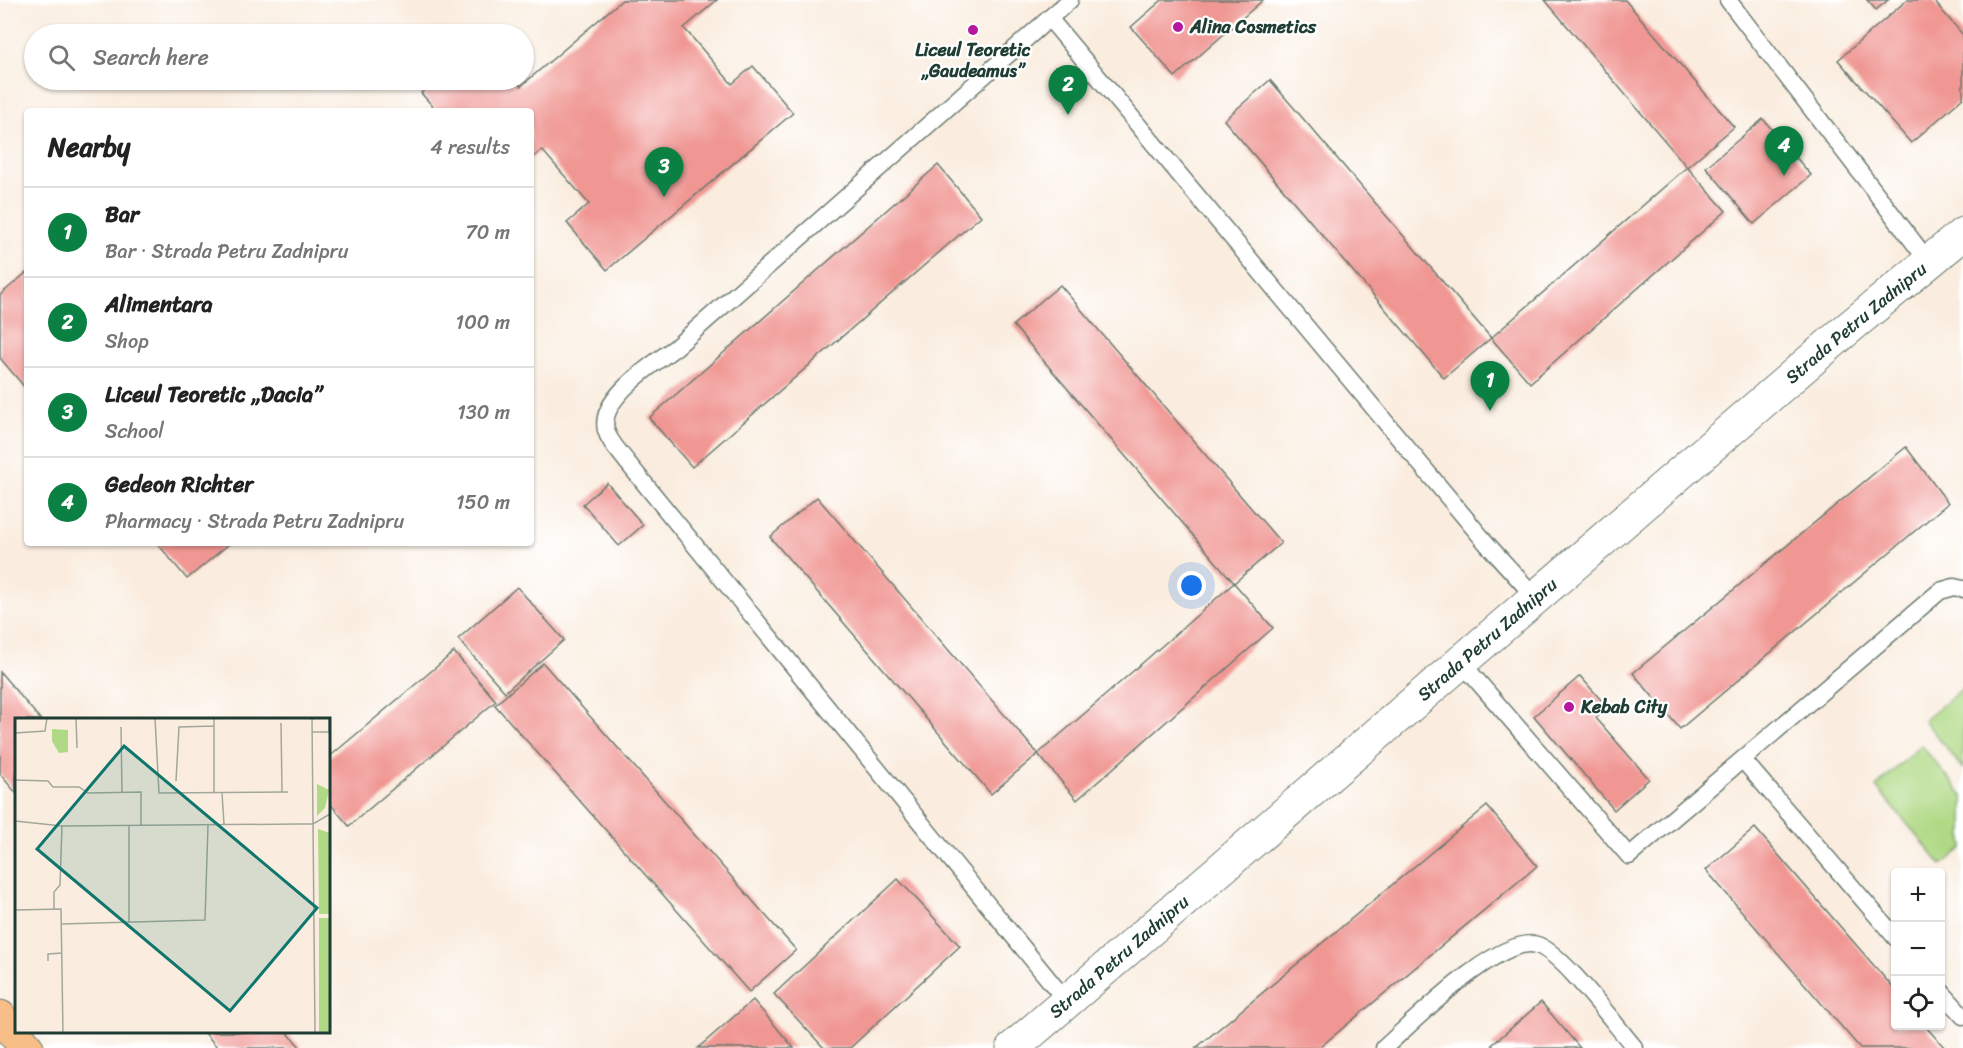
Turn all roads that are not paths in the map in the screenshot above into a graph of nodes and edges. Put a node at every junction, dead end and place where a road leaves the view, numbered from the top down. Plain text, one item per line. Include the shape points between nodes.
1 (1070, 0) edge
2 (1728, 0) edge
3 (1049, 18) junction
4 (1963, 234) edge
5 (1928, 261) junction
6 (1963, 589) edge
7 (1535, 597) junction
8 (1461, 662) junction
9 (1743, 760) junction
10 (1891, 932) edge
11 (1945, 995) edge
12 (1067, 1002) junction
13 (1963, 1016) edge
14 (0, 1017) edge
15 (27, 1048) edge
16 (1013, 1048) edge
17 (1384, 1048) edge
18 (1635, 1048) edge

1 - 3 lane
2 - 5 lane
3 - 7 lane
3 - 12 lane via 631,383 611,402 605,414 605,429 627,462
4 - 5 street, Strada Petru Zadnipru
5 - 7 street, Strada Petru Zadnipru
6 - 9 lane via 1940,591
7 - 8 street, Strada Petru Zadnipru
8 - 9 lane via 1629,856
8 - 12 street, Strada Petru Zadnipru
9 - 10 lane
11 - 13 lane
12 - 16 street, Strada Petru Zadnipru
14 - 15 main road
17 - 18 lane via 1468,974 1522,943 1538,945 1557,958

